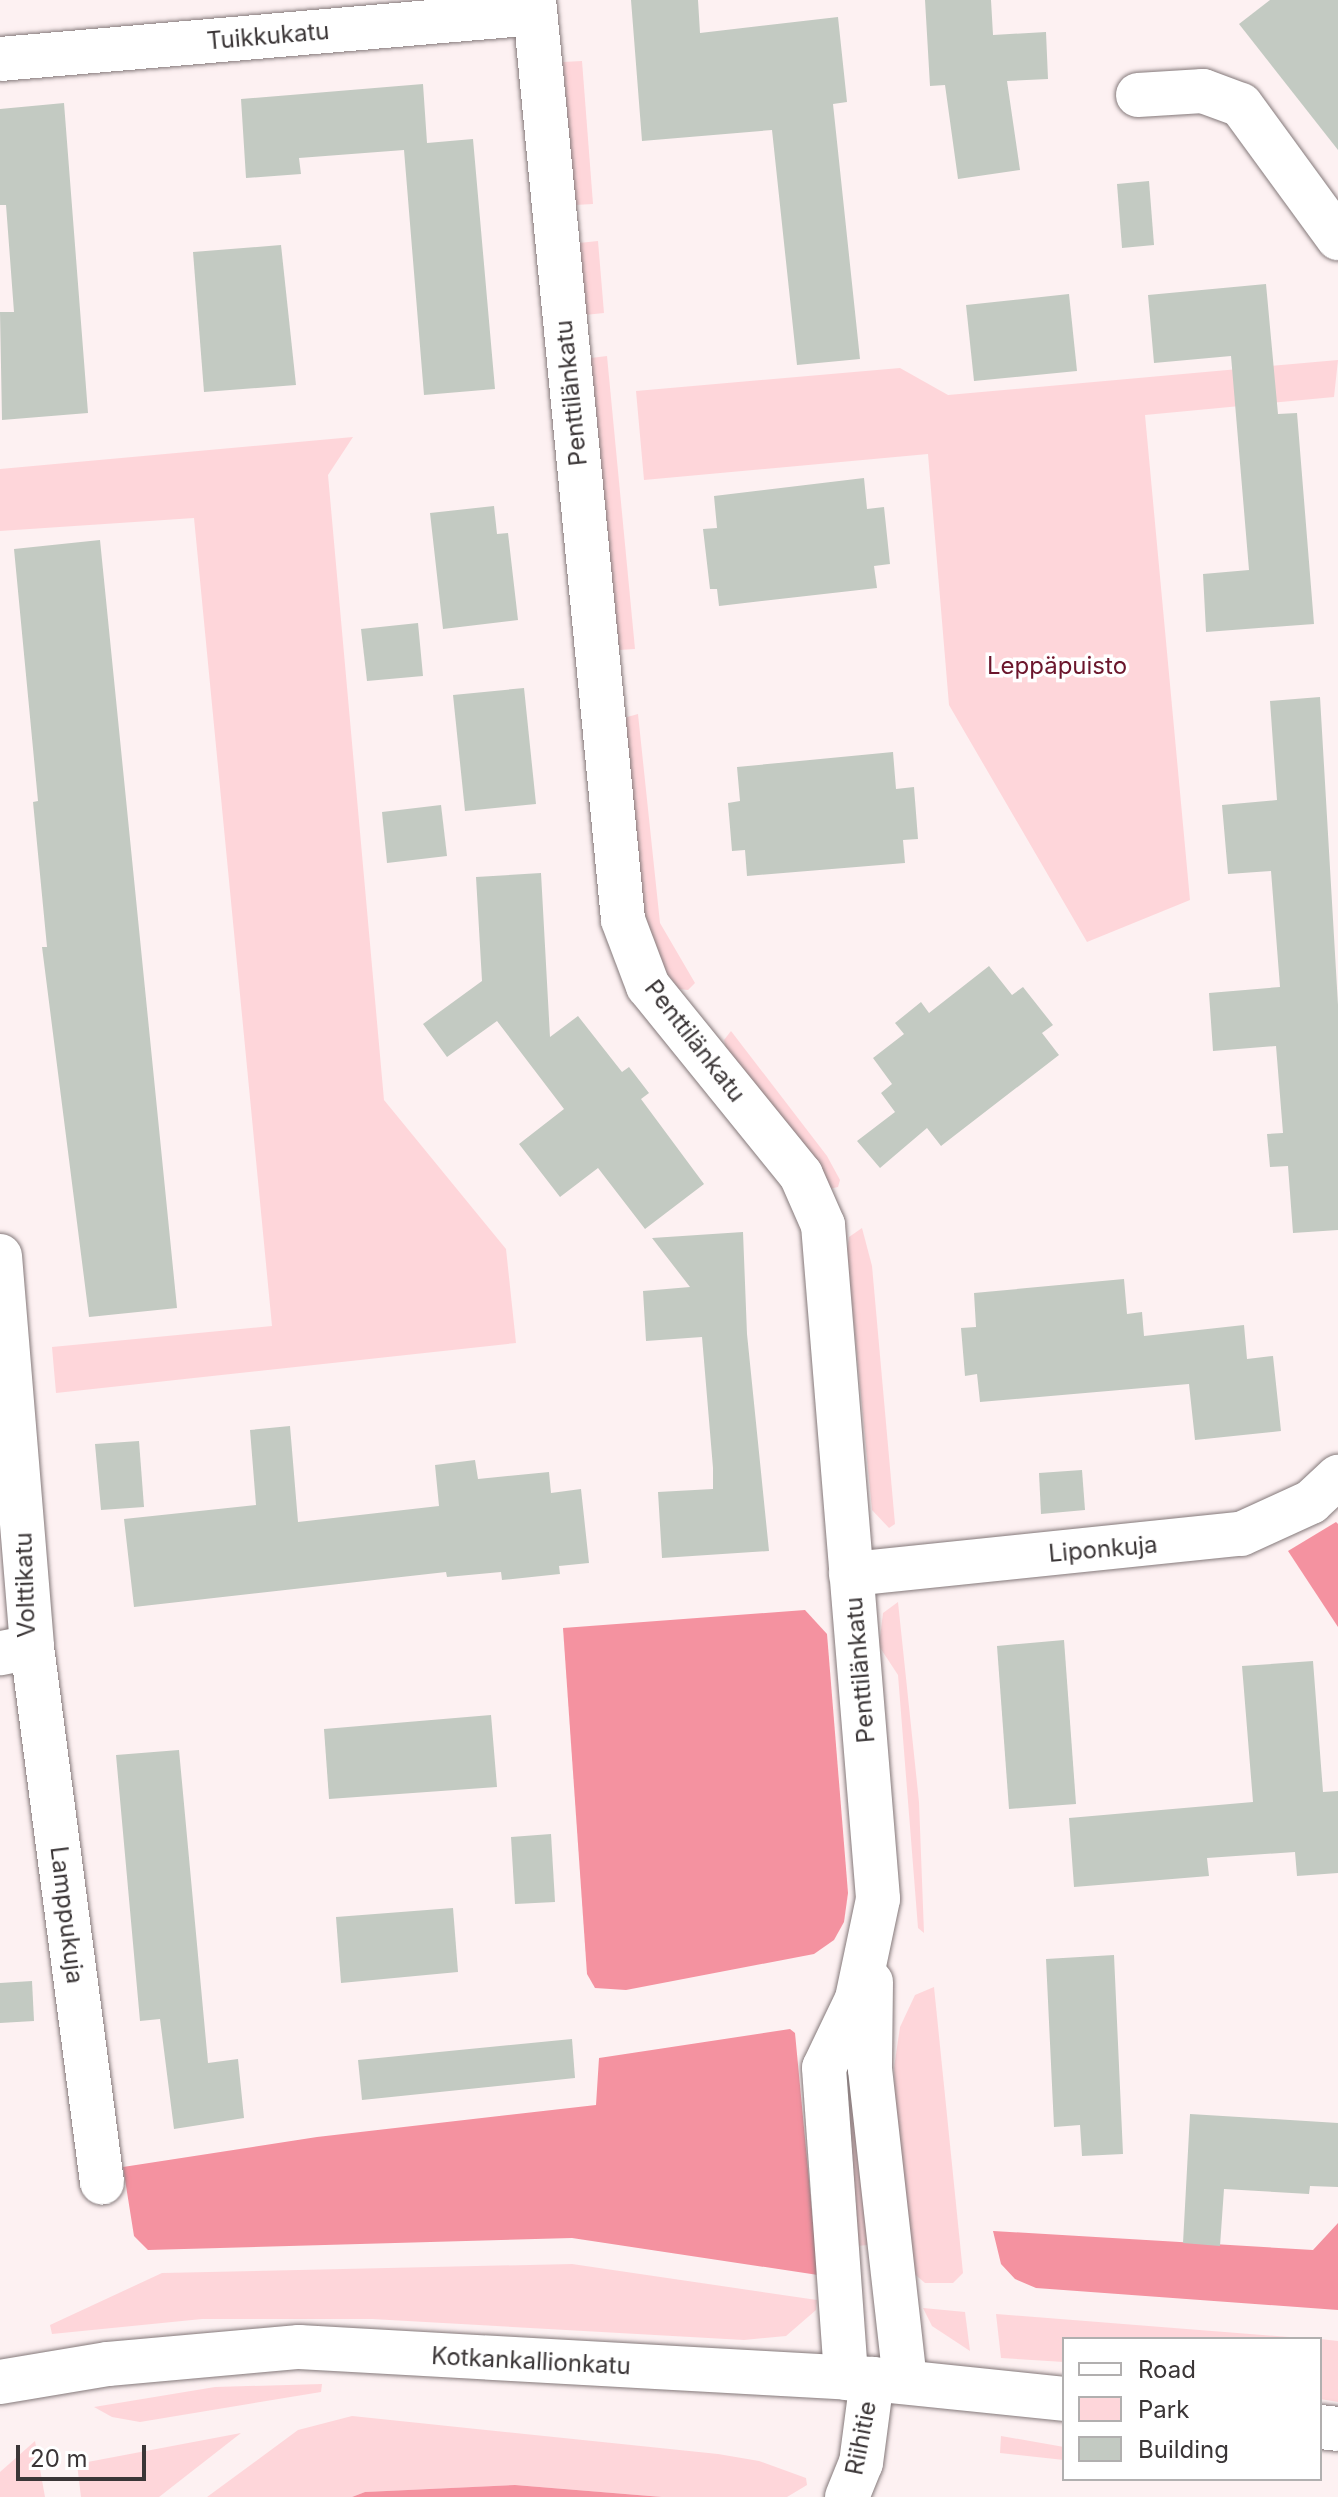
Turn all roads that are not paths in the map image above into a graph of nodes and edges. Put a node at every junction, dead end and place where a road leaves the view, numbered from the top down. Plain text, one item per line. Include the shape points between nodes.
1 (535, 6) edge
2 (0, 59) edge
3 (1138, 95) dead end
4 (1338, 238) edge
5 (0, 1256) edge
6 (1338, 1477) edge
7 (851, 1574) junction
8 (16, 1650) edge
9 (862, 1983) junction
10 (102, 2182) dead end
11 (874, 2379) junction
12 (0, 2382) edge
13 (1062, 2399) edge
14 (847, 2497) edge

1 - 2 street, Tuikkukatu
1 - 7 street, Penttilänkatu via 623,920 648,986 801,1175 823,1225
3 - 4 street via 1203,91 1241,105
5 - 8 street, Volttikatu
6 - 7 street, Liponkuja via 1311,1502 1241,1534
7 - 9 street, Penttilänkatu via 878,1899
8 - 10 street, Lamppukuja
9 - 11 street, Penttilänkatu via 872,1997
9 - 11 street, Penttilänkatu via 824,2068
11 - 12 street, Kotkankallionkatu via 299,2347 108,2364
11 - 13 street, Kotkankallionkatu
11 - 14 street, Riihitie via 861,2463

